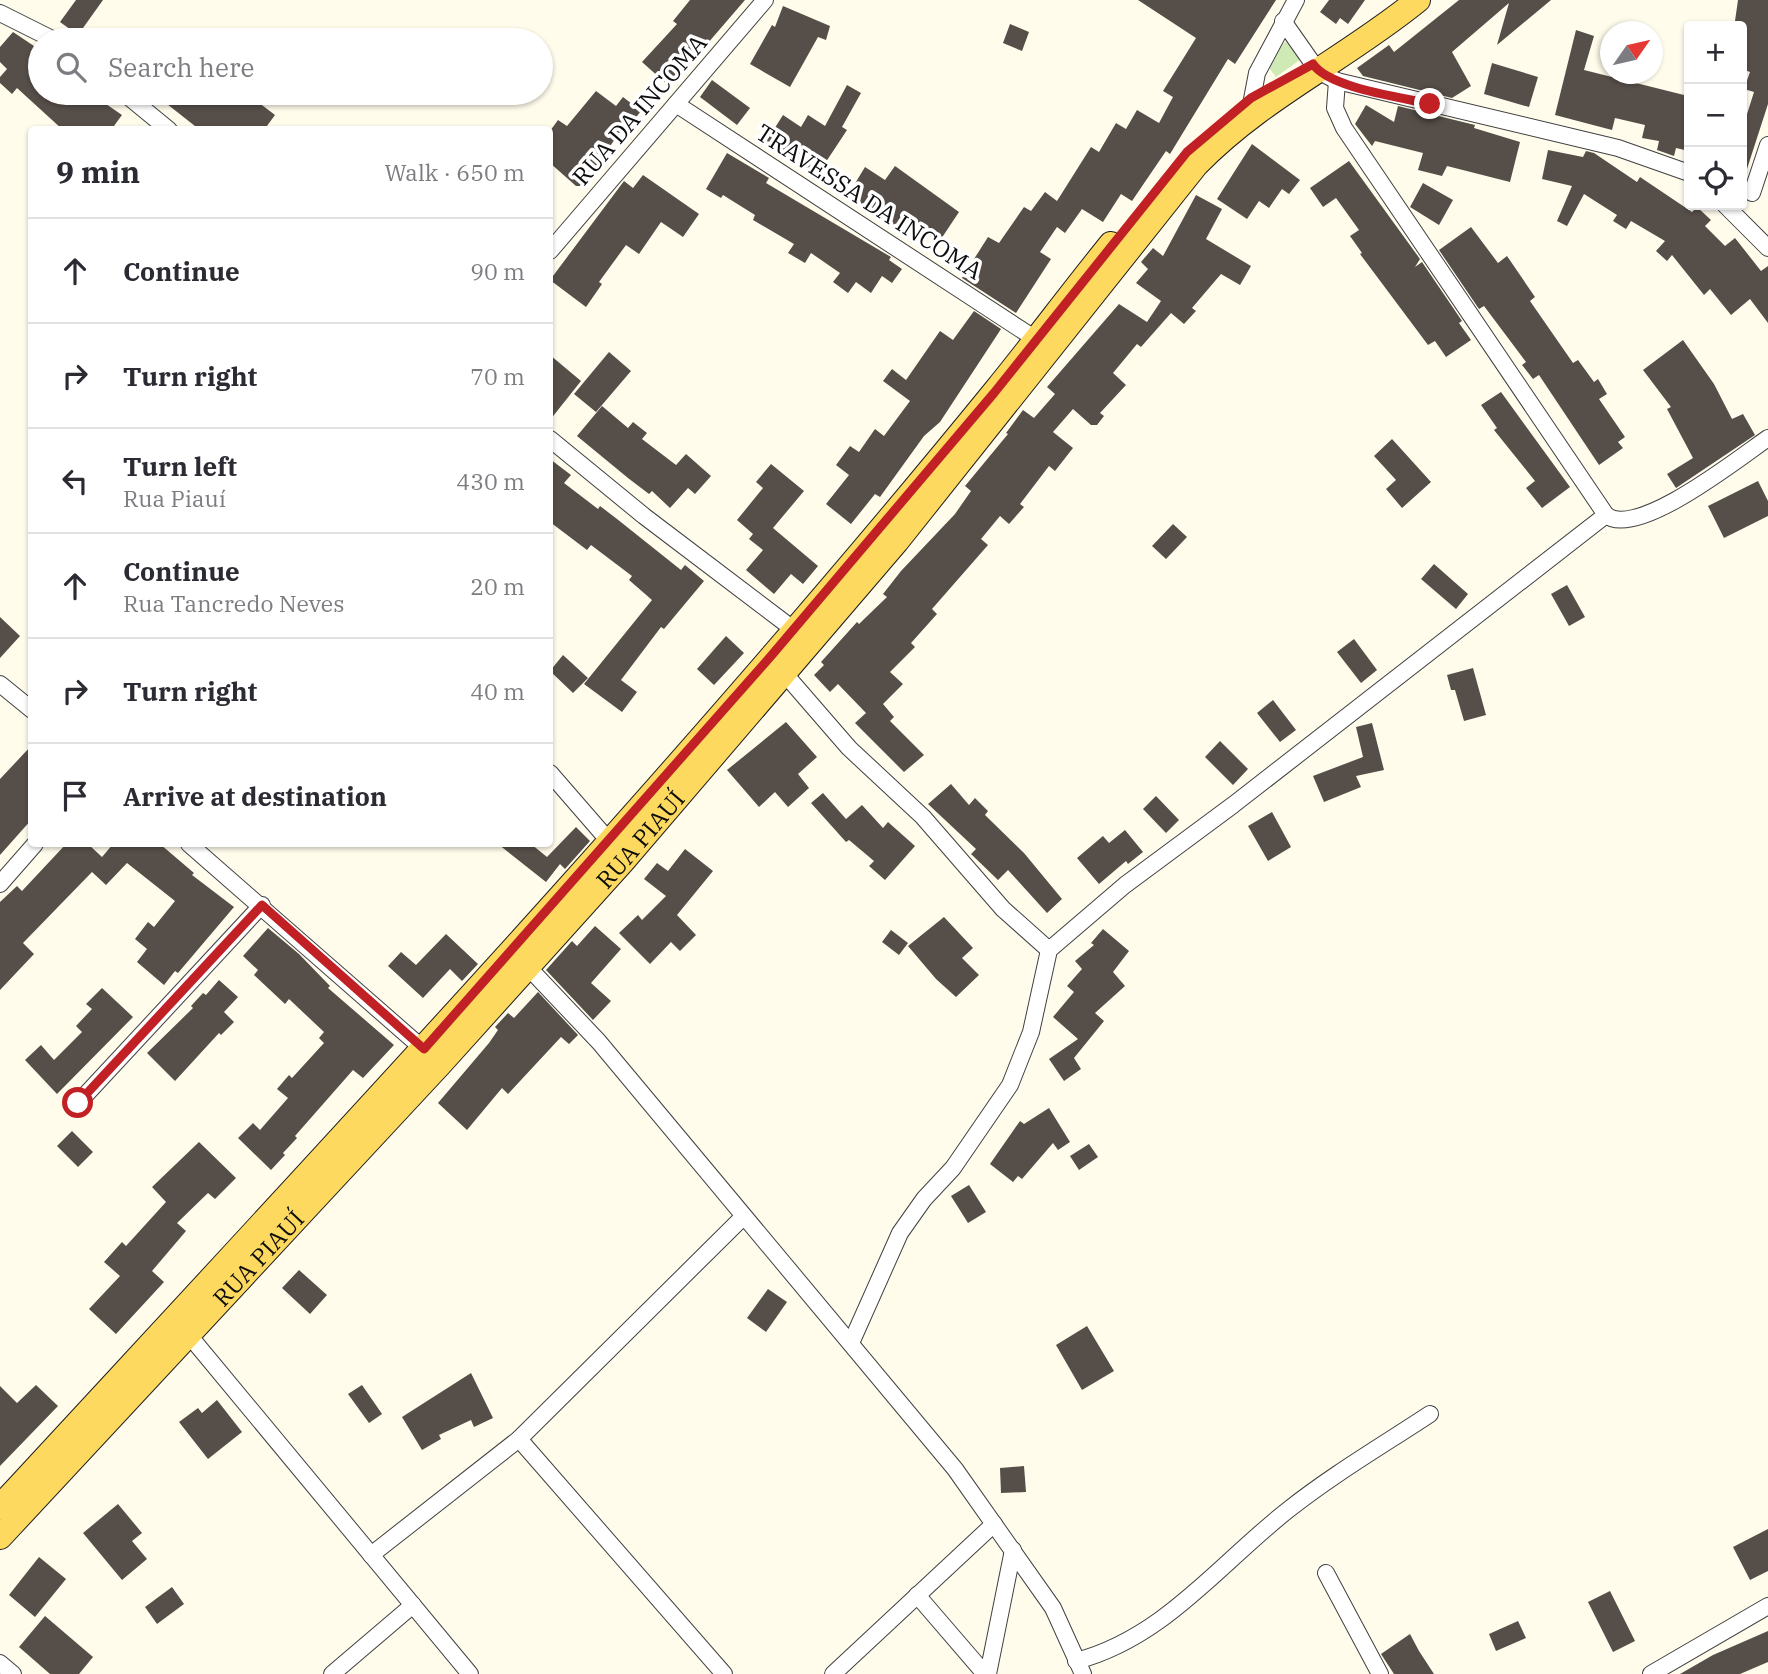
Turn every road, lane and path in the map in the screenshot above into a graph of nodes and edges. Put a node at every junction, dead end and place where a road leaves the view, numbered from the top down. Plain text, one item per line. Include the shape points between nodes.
1 (765, 0) edge
2 (1296, 0) edge
3 (1407, 0) edge
4 (1419, 0) edge
5 (0, 13) edge
6 (1283, 21) junction
7 (30, 28) edge
8 (1323, 72) junction
9 (676, 104) junction
10 (139, 105) edge
11 (1250, 106) junction
12 (164, 126) edge
13 (1768, 145) edge
14 (1684, 171) edge
15 (1754, 193) edge
16 (1730, 210) edge
17 (553, 248) edge
18 (1768, 248) edge
19 (1037, 340) junction
20 (1768, 438) edge
21 (553, 441) edge
22 (1605, 515) junction
23 (793, 629) junction
24 (784, 673) junction
25 (0, 684) edge
26 (28, 707) edge
27 (553, 776) edge
28 (609, 841) junction
29 (32, 847) edge
30 (193, 847) edge
31 (0, 884) edge
32 (262, 905) junction
33 (1049, 950) junction
34 (528, 967) junction
35 (432, 1056) junction
36 (78, 1103) dead end
37 (743, 1217) junction
38 (188, 1334) junction
39 (851, 1343) junction
40 (1430, 1414) dead end
41 (519, 1439) junction
42 (0, 1507) edge
43 (994, 1524) junction
44 (0, 1537) edge
45 (1013, 1550) junction
46 (371, 1555) junction
47 (1326, 1573) dead end
48 (917, 1595) junction
49 (413, 1605) junction
50 (1768, 1606) edge
51 (0, 1663) edge
52 (1079, 1667) edge
53 (13, 1674) edge
54 (332, 1674) edge
55 (470, 1674) edge
56 (724, 1674) edge
57 (833, 1674) edge
58 (986, 1674) edge
59 (1380, 1674) edge
60 (1651, 1674) edge

1 - 9 street, RUA DA INCOMA
2 - 6 street
3 - 8 main road
4 - 8 main road
5 - 7 street
6 - 8 street
6 - 11 street via 1257,73
8 - 11 main road
8 - 14 street via 1574,136
8 - 22 street via 1344,128
9 - 17 street, RUA DA INCOMA
9 - 19 street, TRAVESSA DA INCOMA
10 - 12 street
11 - 19 main road, RUA PIAUÍ via 1187,152
11 - 24 main road, RUA PIAUÍ via 1176,189 897,541
13 - 15 street
16 - 18 street
19 - 23 main road, RUA PIAUÍ
20 - 22 street via 1649,514 1625,522
21 - 23 street
22 - 33 street via 1125,885
23 - 28 main road, RUA PIAUÍ
24 - 33 street via 849,748 923,817 1003,909
24 - 34 main road, RUA PIAUÍ
25 - 26 street
27 - 28 street
28 - 35 main road, RUA PIAUÍ
29 - 31 street
30 - 32 street
32 - 35 street
32 - 36 street
33 - 39 street via 1031,1032 1010,1085 953,1168 900,1233
34 - 35 main road, RUA PIAUÍ
34 - 37 street via 599,1042
35 - 38 main road, RUA PIAUÍ
35 - 42 main road
37 - 39 street
37 - 41 street
38 - 44 main road, RUA PIAUÍ
38 - 46 street
39 - 43 street via 933,1441
40 - 52 street via 1288,1510 1186,1601 1141,1633
41 - 46 street
41 - 56 street
43 - 45 street
43 - 48 street
45 - 52 street via 1053,1608
45 - 58 street
46 - 49 street
47 - 59 street
48 - 57 street
48 - 58 street
49 - 54 street
49 - 55 street
50 - 60 street
51 - 53 street

